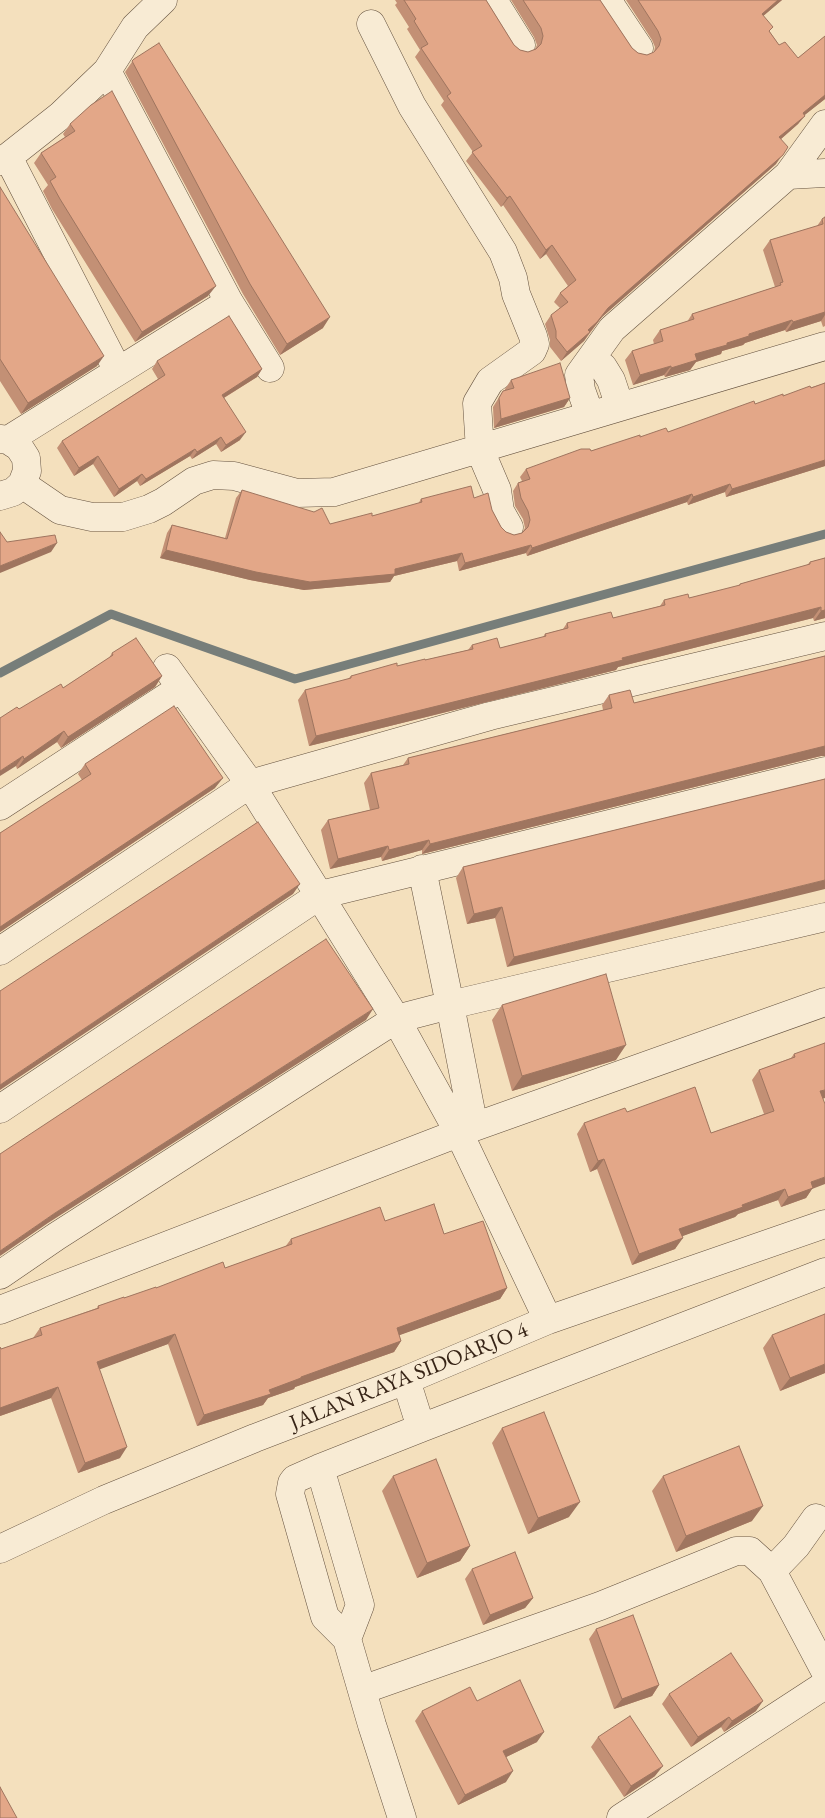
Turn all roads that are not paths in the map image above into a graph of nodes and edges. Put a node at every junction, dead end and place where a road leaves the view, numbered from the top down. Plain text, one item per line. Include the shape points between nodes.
1 (163, 0) edge
2 (493, 0) edge
3 (607, 0) edge
4 (371, 24) dead end
5 (521, 45) dead end
6 (639, 48) dead end
7 (107, 71) junction
8 (825, 124) edge
9 (4, 159) edge
10 (825, 173) edge
11 (788, 175) junction
12 (229, 302) junction
13 (825, 346) edge
14 (592, 359) junction
15 (270, 368) dead end
16 (118, 371) junction
17 (620, 407) junction
18 (590, 415) junction
19 (4, 440) edge
20 (480, 450) junction
21 (11, 490) edge
22 (509, 527) dead end
23 (825, 636) edge
24 (825, 771) edge
25 (250, 784) junction
26 (0, 806) edge
27 (422, 869) junction
28 (320, 895) junction
29 (825, 917) edge
30 (0, 951) edge
31 (825, 1002) edge
32 (450, 1005) junction
33 (396, 1019) junction
34 (0, 1109) edge
35 (466, 1130) junction
36 (825, 1224) edge
37 (825, 1272) edge
38 (0, 1275) edge
39 (0, 1310) edge
40 (548, 1320) junction
41 (406, 1380) junction
42 (421, 1428) junction
43 (320, 1468) junction
44 (816, 1518) dead end
45 (0, 1549) edge
46 (772, 1571) junction
47 (347, 1639) junction
48 (825, 1670) edge
49 (825, 1685) edge
50 (362, 1690) junction
51 (402, 1818) edge
52 (621, 1818) edge

1 - 7 street via 135,27
2 - 5 street
3 - 6 street
4 - 20 street via 412,106 503,252 533,336 535,344 532,351 490,381 477,403
7 - 9 street via 60,116
7 - 12 street
8 - 11 street
9 - 16 street
10 - 11 street
11 - 14 street via 612,329
12 - 15 street
12 - 16 street
13 - 17 street
14 - 17 street via 603,366
14 - 18 street via 579,375
16 - 19 street
17 - 18 street
18 - 20 street
19 - 21 street via 19,447 26,458 27,471
20 - 21 street via 334,492 298,493 234,476 213,475 194,480 163,502 123,517 92,517 60,510
20 - 22 street via 497,490 500,511
23 - 25 street via 490,716
24 - 27 street
25 - 26 street via 174,678
25 - 28 street
25 - 30 street
27 - 28 street
27 - 32 street
28 - 33 street
28 - 34 street
29 - 32 street
31 - 35 street
32 - 33 street
32 - 35 street
33 - 35 street
33 - 38 street
35 - 39 street
35 - 40 street
36 - 40 street, JALAN RAYA SIDOARJO 4
37 - 42 street
40 - 41 street, JALAN RAYA SIDOARJO 4
41 - 42 street
41 - 45 street, JALAN RAYA SIDOARJO 4 via 122,1493
42 - 43 street
43 - 47 street via 360,1605
43 - 47 street via 295,1479 290,1494 325,1617
44 - 46 street
46 - 48 street
46 - 50 street via 750,1551 736,1551 600,1606
47 - 50 street
49 - 52 street
50 - 51 street

